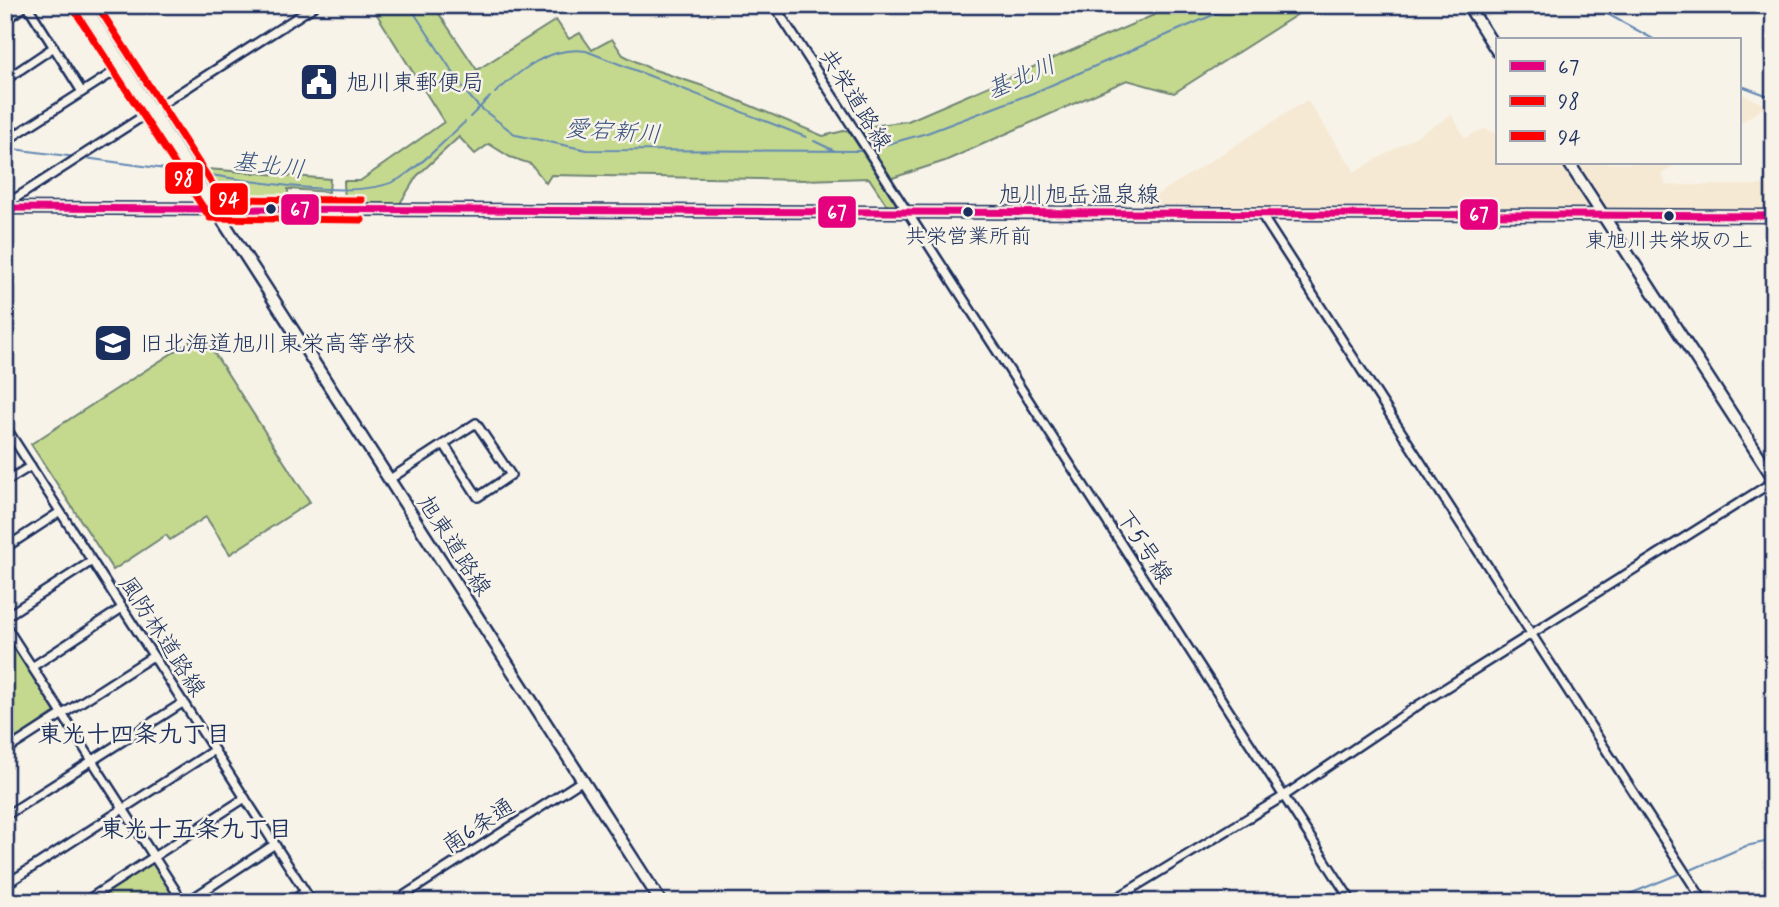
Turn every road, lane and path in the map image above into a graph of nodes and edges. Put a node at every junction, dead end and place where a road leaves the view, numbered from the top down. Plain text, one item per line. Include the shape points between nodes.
1 (27, 5) edge
2 (84, 5) edge
3 (316, 5) edge
4 (774, 5) edge
5 (1468, 5) edge
6 (5, 20) edge
7 (54, 47) junction
8 (1496, 49) edge
9 (123, 66) junction
10 (5, 80) edge
11 (82, 92) junction
12 (152, 111) junction
13 (5, 136) edge
14 (1570, 164) edge
15 (5, 207) edge
16 (216, 209) junction
17 (906, 212) junction
18 (1261, 214) junction
19 (1604, 216) junction
20 (1774, 216) edge
21 (5, 426) edge
22 (444, 444) junction
23 (32, 466) junction
24 (390, 479) junction
25 (1774, 480) edge
26 (5, 482) edge
27 (60, 512) junction
28 (5, 548) edge
29 (92, 561) junction
30 (122, 608) junction
31 (5, 617) edge
32 (5, 625) edge
33 (1532, 633) junction
34 (153, 656) junction
35 (32, 667) junction
36 (184, 702) junction
37 (62, 714) junction
38 (214, 750) junction
39 (5, 751) edge
40 (92, 760) junction
41 (583, 780) junction
42 (1284, 796) junction
43 (245, 798) junction
44 (123, 809) junction
45 (5, 816) edge
46 (275, 844) junction
47 (154, 857) junction
48 (5, 885) edge
49 (305, 892) junction
50 (84, 902) edge
51 (185, 902) edge
52 (290, 902) edge
53 (312, 902) edge
54 (394, 902) edge
55 (662, 902) edge
56 (1110, 902) edge
57 (1352, 902) edge
58 (1704, 902) edge

1 - 6 street
1 - 7 street
2 - 9 main road, 旭東道路線
3 - 12 street
4 - 17 street, 共栄道路線
5 - 8 main road
7 - 10 street
7 - 11 street
9 - 11 street
9 - 12 main road, 旭東道路線
11 - 13 street via 12,137
12 - 15 street
12 - 16 main road, 旭東道路線
14 - 19 main road
15 - 16 main road, 旭川旭岳温泉線
16 - 17 main road, 旭川旭岳温泉線
16 - 24 main road, 旭東道路線
17 - 18 main road, 旭川旭岳温泉線
17 - 42 street, 下5号線
18 - 19 main road, 旭川旭岳温泉線
18 - 33 street
19 - 20 main road, 旭川旭岳温泉線
19 - 25 main road
21 - 23 street, 風防林道路線
22 - 22 street via 476,422 511,475 478,497
22 - 24 street
23 - 26 street
23 - 27 street, 風防林道路線
24 - 41 main road, 旭東道路線
25 - 33 street
27 - 28 street
27 - 29 street, 風防林道路線
29 - 30 street, 風防林道路線
29 - 31 street
30 - 34 street, 風防林道路線
30 - 35 street
32 - 35 street
33 - 42 street
33 - 58 street
34 - 36 street, 風防林道路線
34 - 37 street
35 - 37 street
36 - 38 street, 風防林道路線
36 - 40 street
37 - 39 street
37 - 40 street
38 - 43 street, 風防林道路線
38 - 44 street
40 - 44 street
40 - 45 street
41 - 54 street, 南6条通
41 - 55 main road, 旭東道路線
42 - 56 street
42 - 57 street, 下5号線
43 - 46 street, 風防林道路線
43 - 47 street
44 - 47 street
44 - 48 street
46 - 49 street, 風防林道路線
46 - 51 street
47 - 50 street
47 - 51 street
49 - 52 street
49 - 53 street, 風防林道路線

